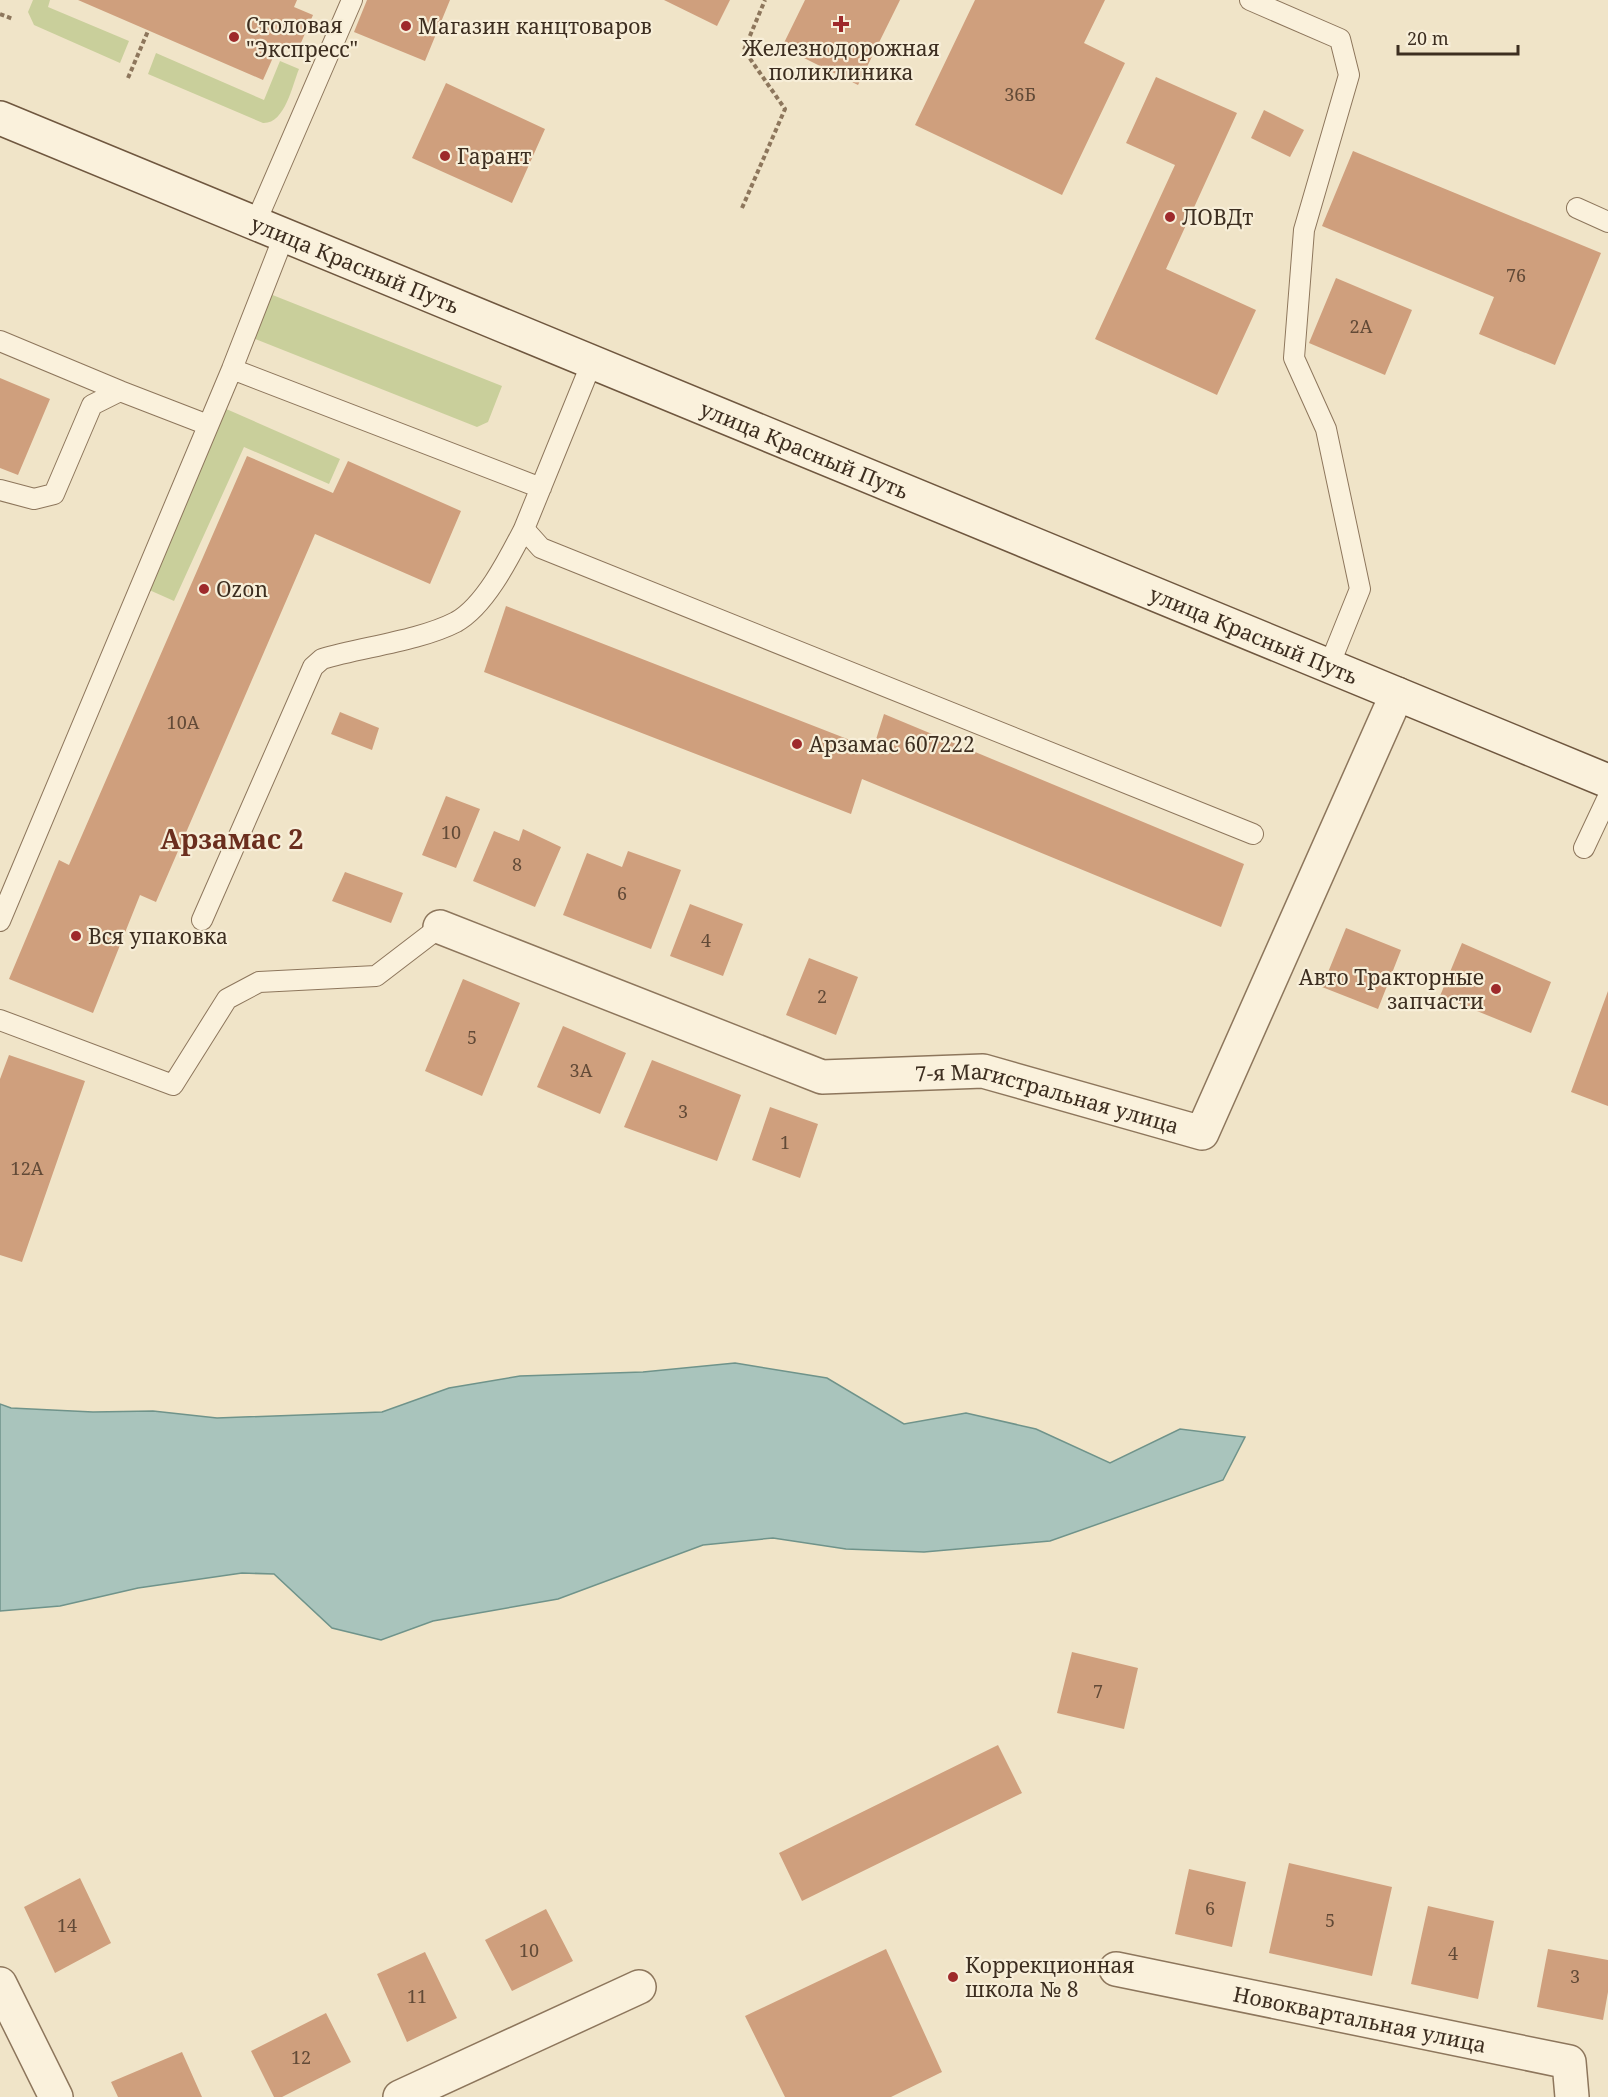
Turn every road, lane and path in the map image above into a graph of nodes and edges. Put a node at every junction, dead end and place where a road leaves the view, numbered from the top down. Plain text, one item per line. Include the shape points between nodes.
1 (352, 0) edge
2 (765, 0) edge
3 (1250, 0) edge
4 (0, 14) edge
5 (13, 19) dead end
6 (148, 31) dead end
7 (128, 78) dead end
8 (0, 118) edge
9 (742, 208) dead end
10 (1577, 208) dead end
11 (1608, 222) edge
12 (269, 230) junction
13 (0, 341) edge
14 (592, 362) junction
15 (232, 369) junction
16 (120, 391) junction
17 (208, 425) junction
18 (541, 488) junction
19 (0, 490) edge
20 (524, 529) junction
21 (1329, 666) junction
22 (1397, 694) junction
23 (1608, 781) edge
24 (1608, 797) edge
25 (1253, 834) dead end
26 (1584, 848) dead end
27 (202, 920) dead end
28 (0, 921) edge
29 (440, 927) joint
30 (0, 1020) edge
31 (1116, 1969) dead end
32 (0, 1984) edge
33 (639, 1987) dead end
34 (56, 2097) edge
35 (400, 2097) edge
36 (1572, 2097) edge

1 - 12 lane
2 - 9 path via 744,50 784,109
3 - 21 lane via 1340,39 1349,75 1304,230 1294,358 1326,429 1359,589
4 - 5 path
6 - 7 path
8 - 12 street, улица Красный Путь
10 - 11 lane
12 - 14 street, улица Красный Путь
12 - 15 lane
13 - 16 lane
14 - 18 lane
14 - 21 street, улица Красный Путь
15 - 17 lane
15 - 18 lane
16 - 17 lane
16 - 19 lane via 92,405 54,495 34,499
17 - 28 lane
18 - 20 lane
20 - 25 lane via 541,548
20 - 27 lane via 501,573 458,621 322,659 313,667
21 - 22 street, улица Красный Путь
22 - 23 street, улица Красный Путь
22 - 29 street, 7-я Магистральная улица via 1202,1133 982,1071 822,1077
24 - 26 lane
29 - 30 lane via 376,976 259,982 227,999 173,1085
31 - 36 street, Новоквартальная улица via 1569,2062
32 - 34 street
33 - 35 street

